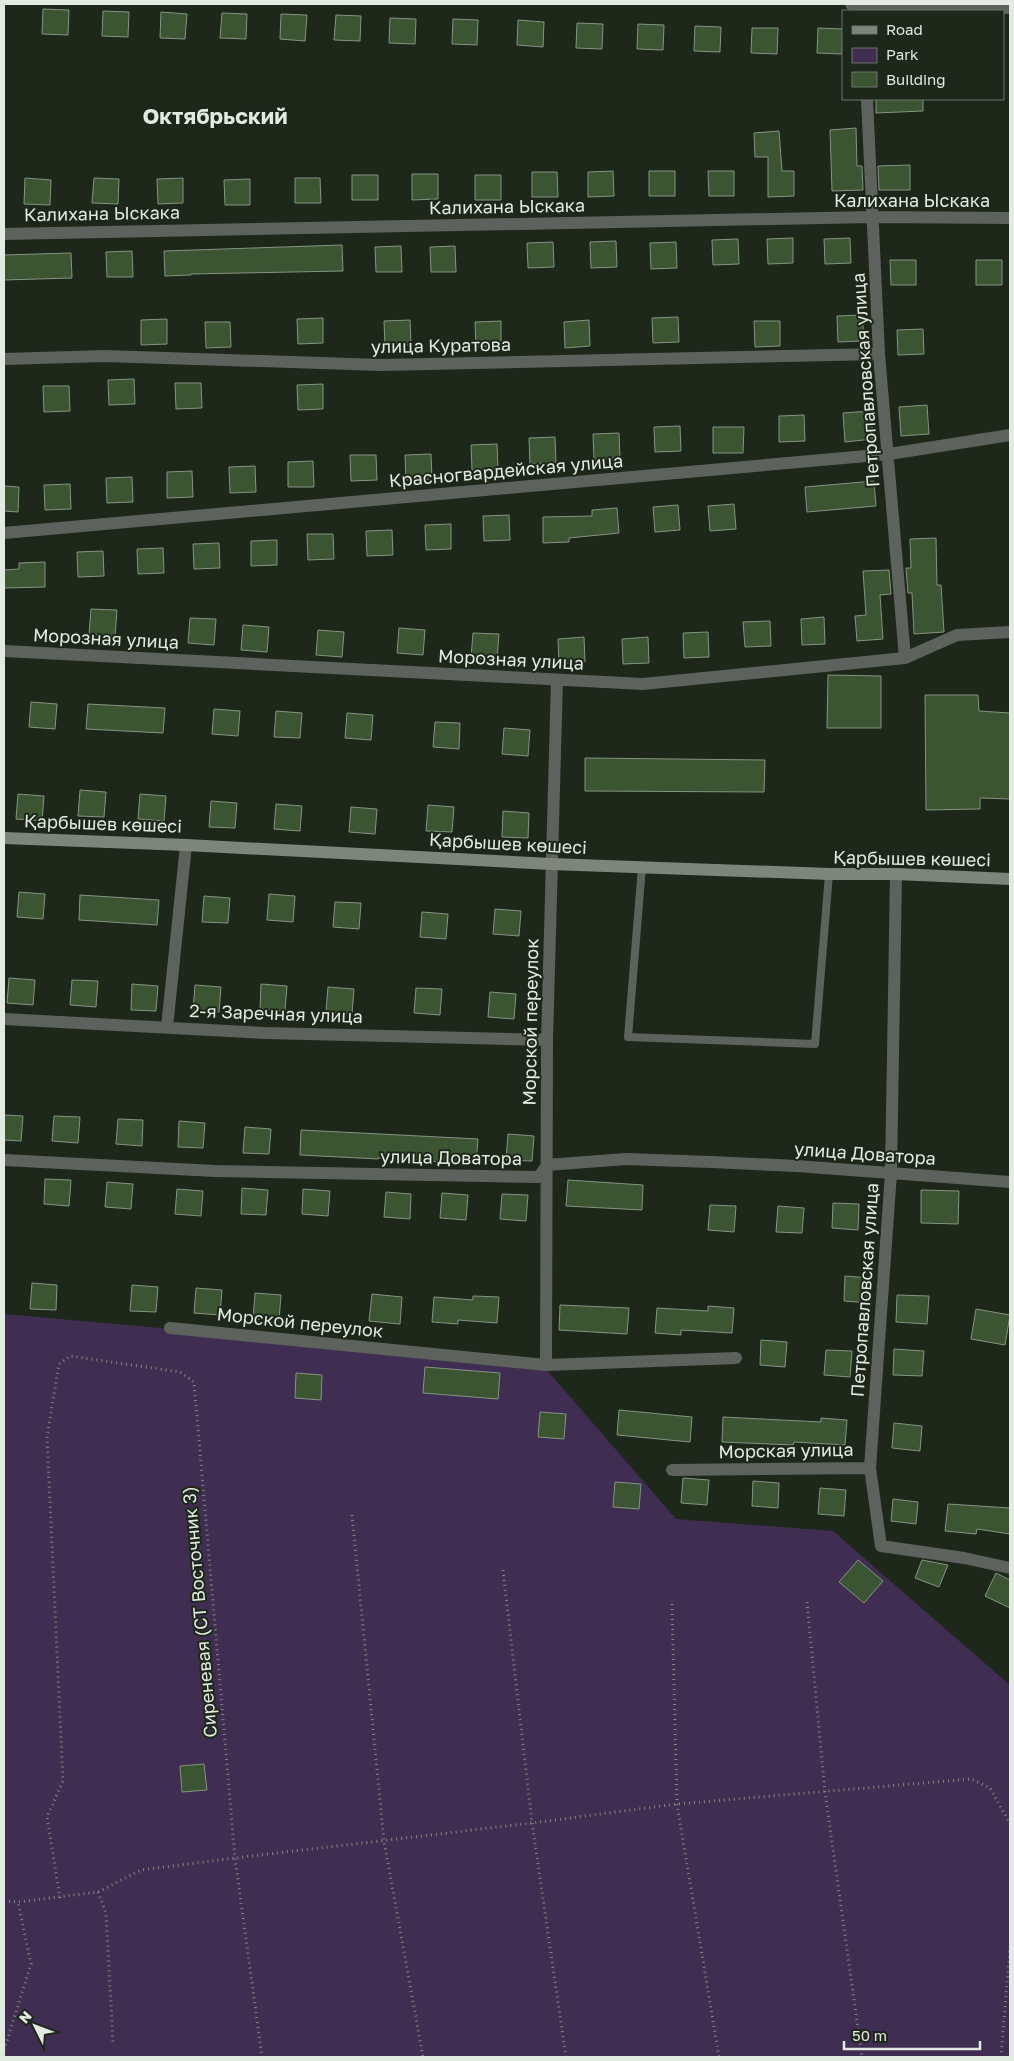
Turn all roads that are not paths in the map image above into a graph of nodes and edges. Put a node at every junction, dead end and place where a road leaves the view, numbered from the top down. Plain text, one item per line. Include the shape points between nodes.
1 (850, 4) edge
2 (863, 4) edge
3 (1010, 8) edge
4 (867, 100) edge
5 (872, 218) junction
6 (1010, 218) edge
7 (4, 234) edge
8 (879, 354) junction
9 (4, 359) edge
10 (1010, 435) edge
11 (889, 454) junction
12 (4, 533) edge
13 (1010, 632) edge
14 (4, 651) edge
15 (905, 658) junction
16 (557, 680) junction
17 (4, 838) edge
18 (186, 845) junction
19 (551, 864) junction
20 (642, 867) junction
21 (829, 874) junction
22 (896, 874) junction
23 (1010, 879) edge
24 (4, 1019) edge
25 (167, 1028) junction
26 (547, 1040) junction
27 (4, 1160) edge
28 (546, 1165) junction
29 (891, 1172) junction
30 (1010, 1182) edge
31 (170, 1328) dead end
32 (736, 1358) dead end
33 (546, 1365) junction
34 (870, 1468) junction
35 (672, 1470) dead end
36 (1010, 1568) edge

1 - 2 street
2 - 3 street
4 - 5 street, Петропавловская улица
5 - 6 street, Калихана Ыскака
5 - 7 street, Калихана Ыскака
5 - 8 street, Петропавловская улица
8 - 9 street, улица Куратова via 381,365 106,356
8 - 11 street, Петропавловская улица
10 - 11 street, Красногвардейская улица
11 - 12 street, Красногвардейская улица
11 - 15 street, Петропавловская улица
13 - 15 street, Морозная улица via 957,635
14 - 16 street, Морозная улица
15 - 16 street, Морозная улица via 644,684
16 - 19 street, Морской переулок
17 - 18 main road, Қарбышев көшесі
18 - 19 main road, Қарбышев көшесі
18 - 25 street
19 - 20 main road, Қарбышев көшесі
19 - 26 street, Морской переулок
20 - 21 main road, Қарбышев көшесі
20 - 21 lane via 628,1037 815,1044
21 - 22 main road, Қарбышев көшесі
22 - 23 main road, Қарбышев көшесі
22 - 29 street, Петропавловская улица
24 - 25 street, 2-я Заречная улица
25 - 26 street, 2-я Заречная улица
26 - 28 street, Морской переулок
27 - 28 street, улица Доватора via 215,1170 539,1177
28 - 29 street, улица Доватора via 626,1159
28 - 33 street, Морской переулок
29 - 30 street, улица Доватора
29 - 34 street, Петропавловская улица
31 - 33 street, Морской переулок
32 - 33 street, Морской переулок
34 - 35 street, Морская улица
34 - 36 street, Морская улица via 881,1546

